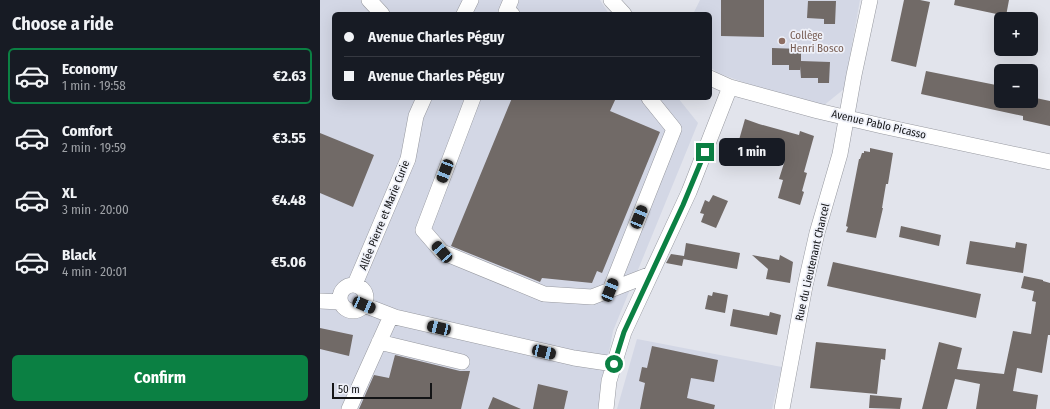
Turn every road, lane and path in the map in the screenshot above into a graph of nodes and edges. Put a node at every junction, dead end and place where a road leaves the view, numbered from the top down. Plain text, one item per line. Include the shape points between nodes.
1 (369, 0) edge
2 (471, 0) edge
3 (511, 0) edge
4 (611, 0) edge
5 (870, 0) edge
6 (380, 12) edge
7 (465, 12) edge
8 (506, 12) edge
9 (622, 12) edge
10 (712, 79) edge
11 (730, 86) junction
12 (423, 100) edge
13 (472, 100) edge
14 (651, 100) edge
15 (847, 117) junction
16 (1050, 162) edge
17 (651, 274) junction
18 (355, 284) junction
19 (610, 290) junction
20 (320, 301) edge
21 (340, 302) junction
22 (364, 305) junction
23 (391, 316) junction
24 (379, 342) junction
25 (462, 362) dead end
26 (614, 364) junction
27 (349, 409) edge
28 (606, 409) edge
29 (782, 409) edge

1 - 6 street
2 - 7 street
3 - 8 street
4 - 9 street
5 - 15 street, Rue du Lieutenant Chancel
10 - 11 street, Avenue Pablo Picasso
11 - 15 street, Avenue Pablo Picasso
11 - 17 street via 689,192
12 - 18 street, Allée Pierre et Marie Curie via 416,116 408,159
13 - 19 street via 423,230 442,252 544,294 592,297
14 - 19 street via 674,129
15 - 16 street, Avenue Pablo Picasso
15 - 29 street, Rue du Lieutenant Chancel via 840,154 805,286
17 - 19 street
17 - 26 street via 624,332
18 - 21 street via 342,289
18 - 22 street via 365,292
20 - 21 street
21 - 22 street via 345,309 353,311
22 - 23 street
23 - 24 street
23 - 26 street via 574,358
24 - 25 street
24 - 27 street
26 - 28 street

